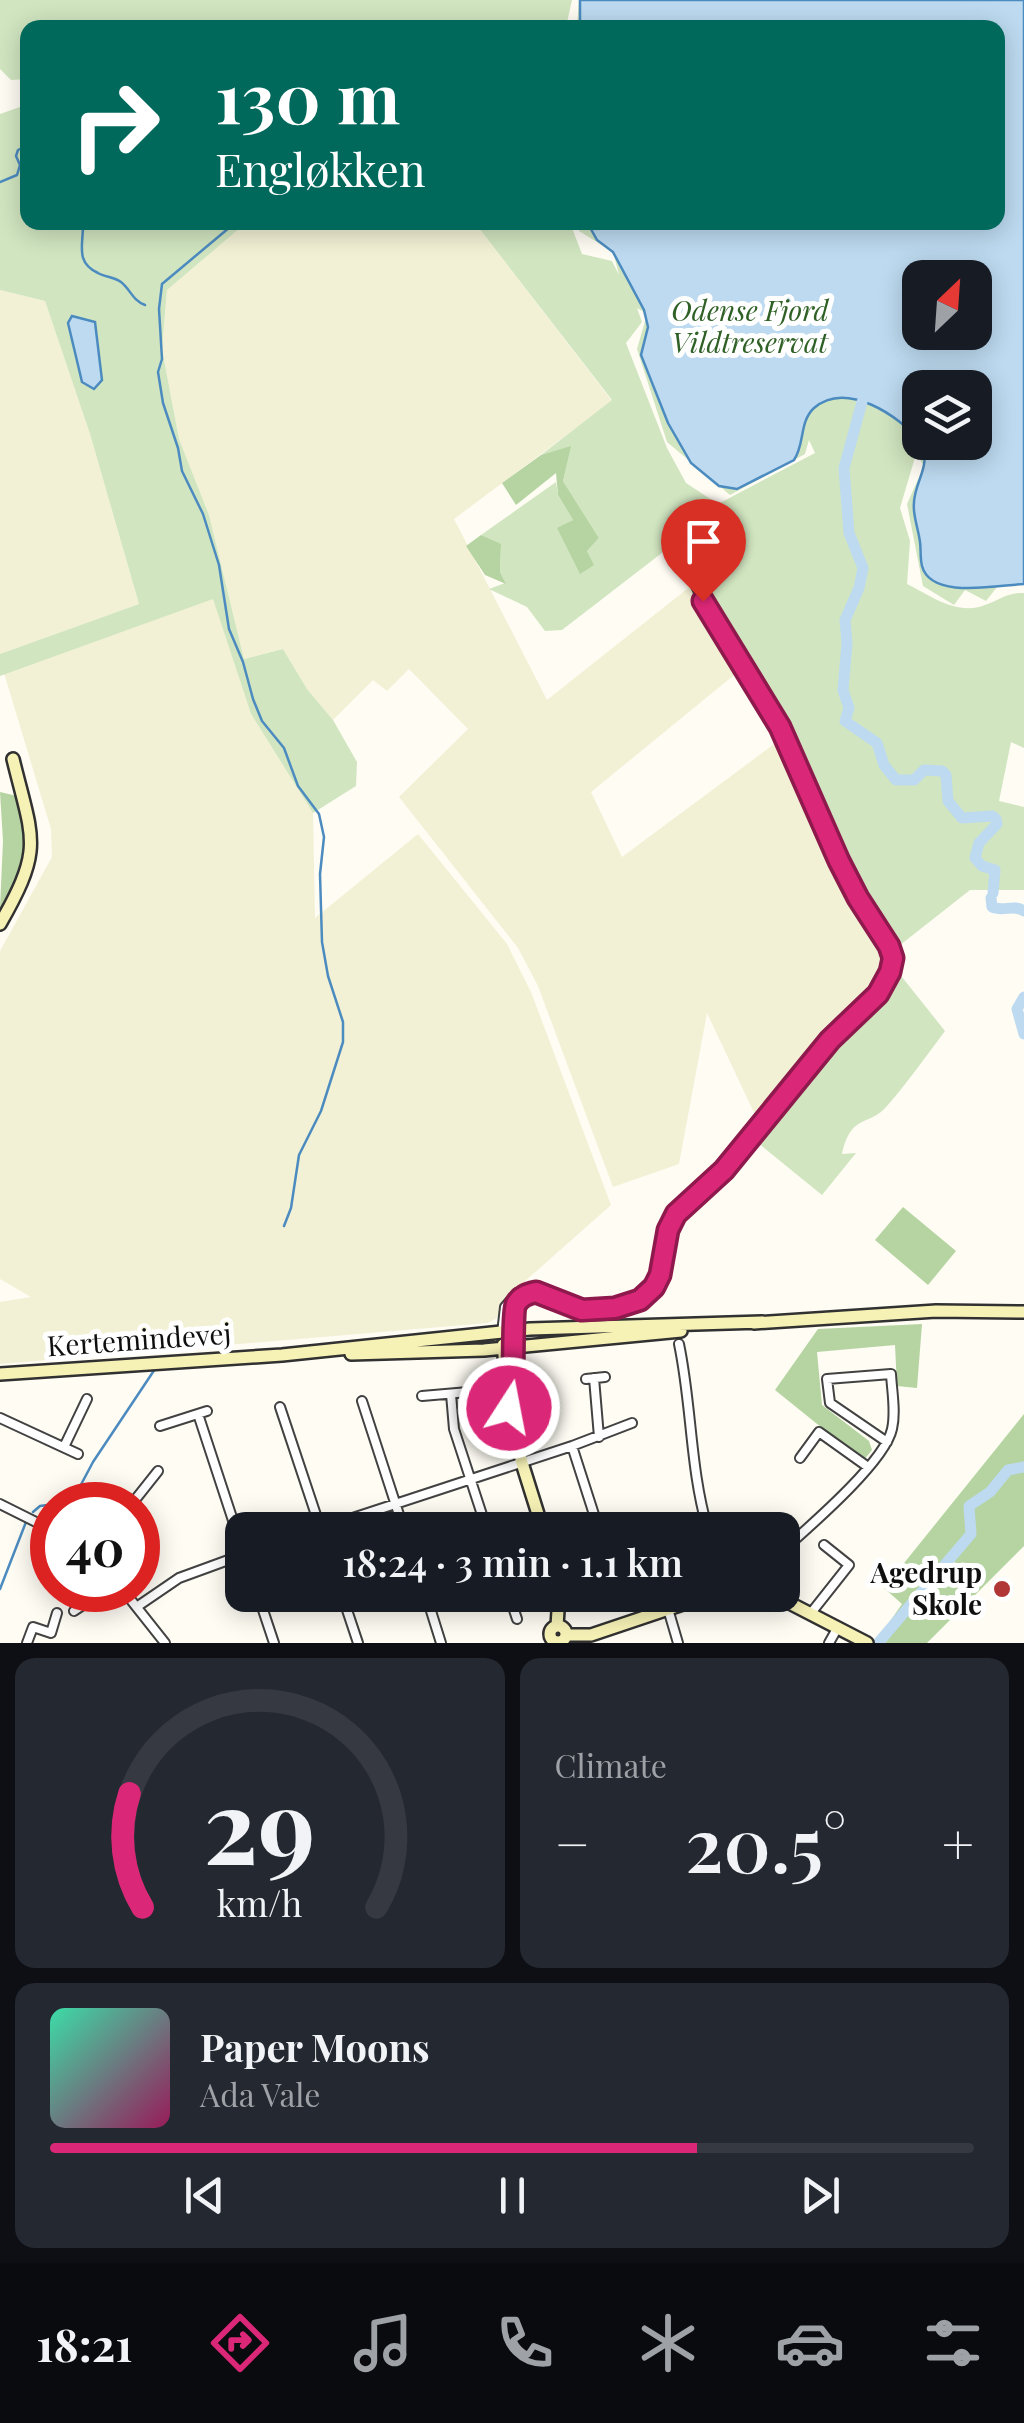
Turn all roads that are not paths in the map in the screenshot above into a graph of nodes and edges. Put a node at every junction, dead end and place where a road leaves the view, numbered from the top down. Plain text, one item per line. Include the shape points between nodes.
1 (678, 550) dead end
2 (14, 760) dead end
3 (0, 924) edge
4 (1024, 1312) edge
5 (762, 1322) junction
6 (509, 1340) junction
7 (680, 1344) dead end
8 (282, 1355) junction
9 (0, 1374) edge
10 (604, 1377) dead end
11 (480, 1391) dead end
12 (451, 1394) junction
13 (422, 1396) dead end
14 (86, 1398) dead end
15 (362, 1400) dead end
16 (280, 1407) dead end
17 (0, 1418) edge
18 (632, 1423) dead end
19 (160, 1426) dead end
20 (598, 1437) junction
21 (887, 1442) junction
22 (572, 1446) junction
23 (64, 1448) junction
24 (78, 1454) dead end
25 (800, 1458) dead end
26 (522, 1463) junction
27 (868, 1468) junction
28 (158, 1472) dead end
29 (470, 1480) junction
30 (150, 1482) edge
31 (0, 1504) edge
32 (396, 1504) junction
33 (231, 1512) edge
34 (313, 1512) edge
35 (372, 1512) edge
36 (398, 1512) edge
37 (481, 1512) edge
38 (537, 1512) edge
39 (593, 1512) edge
40 (703, 1512) edge
41 (30, 1519) edge
42 (800, 1534) edge
43 (824, 1545) dead end
44 (225, 1558) edge
45 (160, 1591) edge
46 (800, 1608) edge
47 (142, 1612) edge
48 (264, 1612) edge
49 (348, 1612) edge
50 (433, 1612) edge
51 (517, 1612) edge
52 (657, 1612) edge
53 (669, 1612) edge
54 (57, 1613) dead end
55 (810, 1613) junction
56 (517, 1620) dead end
57 (841, 1634) edge
58 (570, 1635) edge
59 (548, 1641) edge
60 (27, 1643) edge
61 (165, 1643) edge
62 (274, 1643) edge
63 (358, 1643) edge
64 (445, 1643) edge
65 (678, 1643) edge
66 (830, 1643) edge
67 (867, 1643) edge

1 - 6 street via 716,626 780,727 839,861 893,958 878,994 830,1040 724,1170 676,1214 650,1290 629,1305 594,1310 518,1293 502,1314
2 - 3 main road via 32,847 24,881
4 - 5 main road, Kertemindevej
5 - 6 main road, Kertemindevej
5 - 6 main road, Kertemindevej
6 - 8 main road, Kertemindevej
6 - 8 main road, Kertemindevej
6 - 26 main road
7 - 40 street
8 - 9 main road, Kertemindevej
10 - 20 street via 590,1379
11 - 12 street
12 - 13 street
12 - 29 street
14 - 23 street
15 - 32 street
16 - 34 street
17 - 23 street
18 - 20 street
19 - 33 street via 203,1412
20 - 22 street
21 - 21 street via 894,1420 891,1374 827,1379 830,1403
21 - 27 street
22 - 26 street
22 - 39 street
23 - 24 street
25 - 27 street via 819,1432
26 - 29 street
26 - 38 main road
27 - 42 street
28 - 30 street
29 - 32 street
29 - 37 street
31 - 41 street
32 - 35 street
32 - 36 street
43 - 55 street via 849,1565
44 - 45 street
46 - 55 main road
47 - 61 street
48 - 62 street
49 - 63 street
50 - 64 street
51 - 56 street
52 - 58 main road
53 - 65 street
54 - 60 street via 50,1633 33,1627
55 - 57 main road
57 - 66 street
57 - 67 main road
58 - 59 main road

